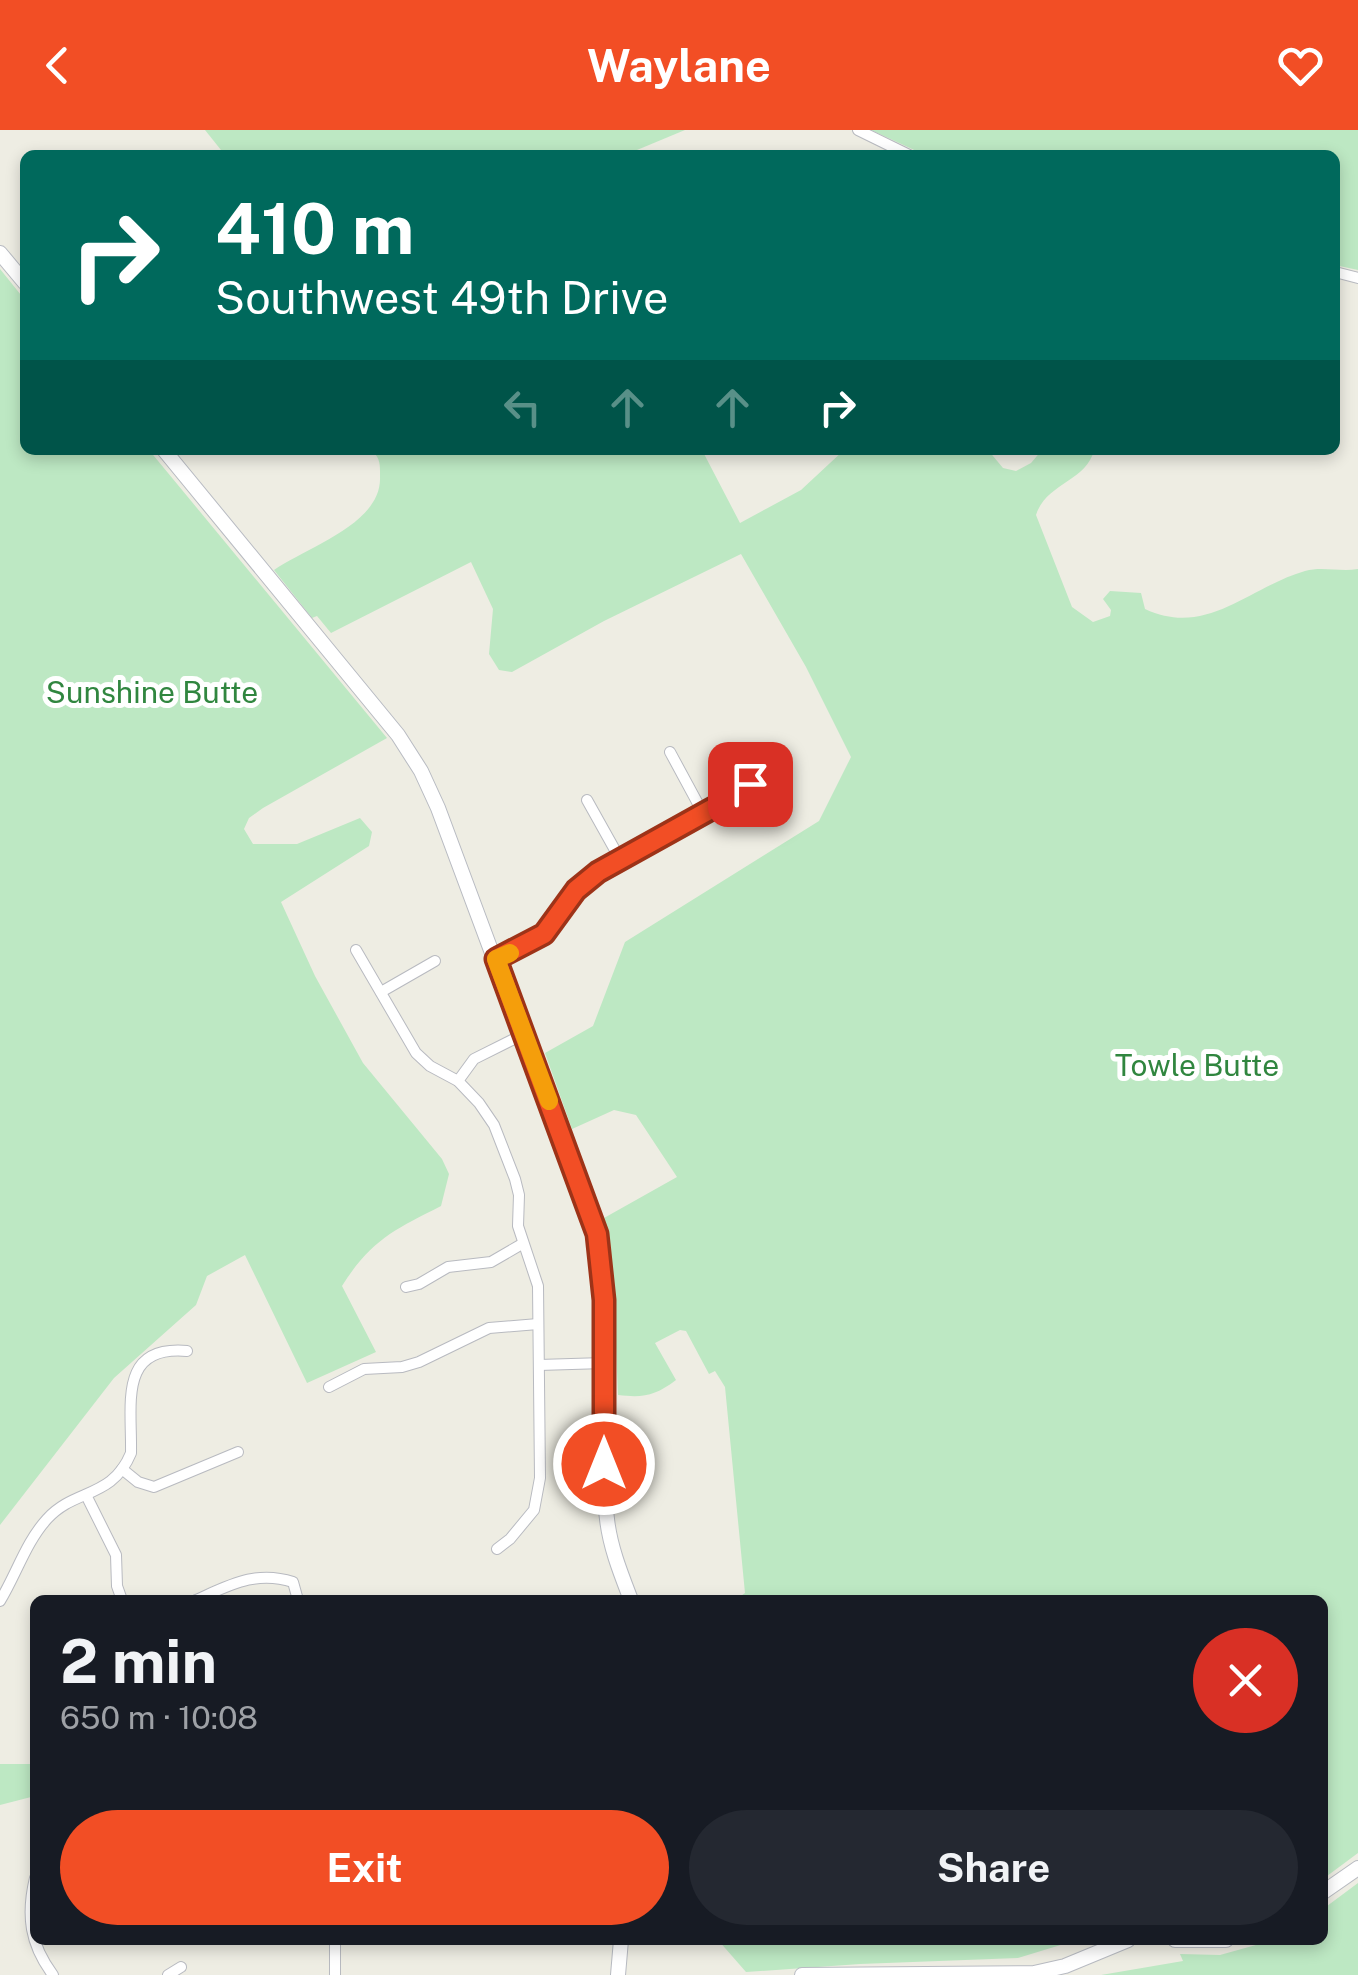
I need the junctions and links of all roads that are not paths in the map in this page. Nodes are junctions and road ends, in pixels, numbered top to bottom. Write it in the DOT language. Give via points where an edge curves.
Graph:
graph roads {
  1 [pos="858,130"];
  2 [pos="899,150"];
  3 [pos="0,253"];
  4 [pos="20,277"];
  5 [pos="168,455"];
  6 [pos="670,752"];
  7 [pos="754,776"];
  8 [pos="587,800"];
  9 [pos="703,812"];
  10 [pos="620,859"];
  11 [pos="356,950"];
  12 [pos="496,959"];
  13 [pos="435,960"];
  14 [pos="381,992"];
  15 [pos="524,1034"];
  16 [pos="458,1081"];
  17 [pos="522,1244"];
  18 [pos="406,1287"];
  19 [pos="538,1324"];
  20 [pos="187,1351"];
  21 [pos="604,1363"];
  22 [pos="539,1365"];
  23 [pos="328,1387"];
  24 [pos="238,1452"];
  25 [pos="122,1469"];
  26 [pos="86,1495"];
  27 [pos="497,1549"];
  28 [pos="120,1595"];
  29 [pos="207,1595"];
  30 [pos="297,1595"];
  31 [pos="629,1595"];
  32 [pos="0,1601"];
  33 [pos="1358,1868"];
  34 [pos="1328,1889"];
  35 [pos="36,1945"];
  36 [pos="336,1945"];
  37 [pos="621,1945"];
  38 [pos="1116,1945"];
  39 [pos="182,1967"];
  40 [pos="53,1975"];
  41 [pos="168,1975"];
  42 [pos="335,1975"];
  43 [pos="618,1975"];
  44 [pos="802,1975"];
  1 -- 2 [label="street"];
  3 -- 4 [label="main road"];
  5 -- 12 [label="main road" via="415,760"];
  6 -- 9 [label="street"];
  7 -- 9 [label="street" via="742,792"];
  8 -- 10 [label="street"];
  9 -- 10 [label="street"];
  10 -- 12 [label="street" via="586,880 544,934"];
  11 -- 14 [label="street"];
  12 -- 15 [label="main road"];
  13 -- 14 [label="street"];
  14 -- 16 [label="street" via="416,1053"];
  15 -- 16 [label="street" via="474,1060"];
  15 -- 21 [label="main road" via="597,1234"];
  16 -- 17 [label="street" via="487,1114 508,1161 519,1195"];
  17 -- 18 [label="street" via="491,1262 448,1267"];
  17 -- 19 [label="street" via="538,1286"];
  19 -- 22 [label="street"];
  19 -- 23 [label="street" via="489,1328 419,1362 364,1368"];
  20 -- 25 [label="street" via="156,1352 136,1373 131,1452"];
  21 -- 22 [label="street"];
  21 -- 31 [label="main road" via="607,1522"];
  22 -- 27 [label="street" via="537,1512"];
  24 -- 25 [label="street" via="154,1487"];
  25 -- 26 [label="street" via="108,1486"];
  26 -- 28 [label="street" via="116,1555"];
  26 -- 32 [label="street" via="38,1529"];
  29 -- 30 [label="street" via="242,1579 273,1576 293,1582"];
  33 -- 34 [label="main road"];
  35 -- 40 [label="street"];
  36 -- 42 [label="street"];
  37 -- 43 [label="main road"];
  38 -- 44 [label="main road" via="1034,1974"];
  39 -- 41 [label="street"];
}
